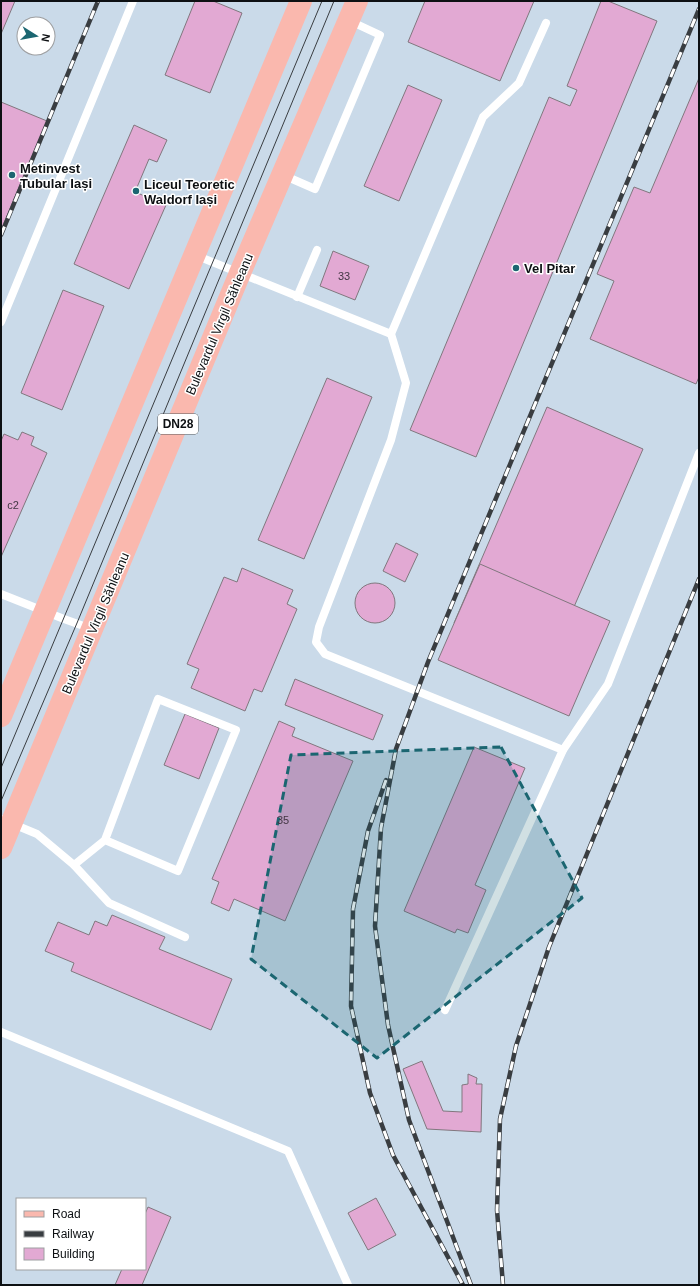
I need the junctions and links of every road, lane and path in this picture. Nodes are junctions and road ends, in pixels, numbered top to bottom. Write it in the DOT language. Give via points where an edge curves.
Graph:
graph roads {
  1 [pos="133,1"];
  2 [pos="301,1"];
  3 [pos="358,1"];
  4 [pos="349,21"];
  5 [pos="546,23"];
  6 [pos="283,175"];
  7 [pos="317,250"];
  8 [pos="194,255"];
  9 [pos="240,273"];
  10 [pos="297,297"];
  11 [pos="1,322"];
  12 [pos="391,334"];
  13 [pos="699,453"];
  14 [pos="1,594"];
  15 [pos="44,611"];
  16 [pos="92,629"];
  17 [pos="1,716"];
  18 [pos="563,750"];
  19 [pos="6,821"];
  20 [pos="105,840"];
  21 [pos="1,848"];
  22 [pos="74,865"];
  23 [pos="186,938"];
  24 [pos="445,1010"];
  25 [pos="1,1032"];
  26 [pos="348,1285"];
  1 -- 11 [label="lane"];
  2 -- 8 [label="main road"];
  3 -- 4 [label="main road, Bulevardul Virgil Săhleanu / DN28"];
  4 -- 6 [label="main road, Bulevardul Virgil Săhleanu / DN28"];
  4 -- 6 [label="lane" via="380,34 315,189"];
  5 -- 12 [label="lane" via="520,83 483,117"];
  6 -- 9 [label="main road, Bulevardul Virgil Săhleanu / DN28"];
  7 -- 10 [label="lane"];
  8 -- 9 [label="lane"];
  8 -- 15 [label="main road"];
  9 -- 10 [label="lane"];
  9 -- 16 [label="main road, Bulevardul Virgil Săhleanu / DN28"];
  10 -- 12 [label="lane"];
  12 -- 18 [label="lane" via="406,383 391,440 319,628 316,642 325,654"];
  13 -- 18 [label="lane" via="608,684"];
  14 -- 15 [label="lane"];
  15 -- 16 [label="lane"];
  15 -- 17 [label="main road"];
  16 -- 19 [label="main road, Bulevardul Virgil Săhleanu / DN28"];
  18 -- 24 [label="lane"];
  19 -- 21 [label="main road, Bulevardul Virgil Săhleanu / DN28"];
  19 -- 22 [label="lane" via="36,834"];
  20 -- 20 [label="lane" via="158,699 236,730 178,871"];
  20 -- 22 [label="lane"];
  22 -- 23 [label="lane" via="109,903"];
  25 -- 26 [label="lane" via="288,1151"];
}
